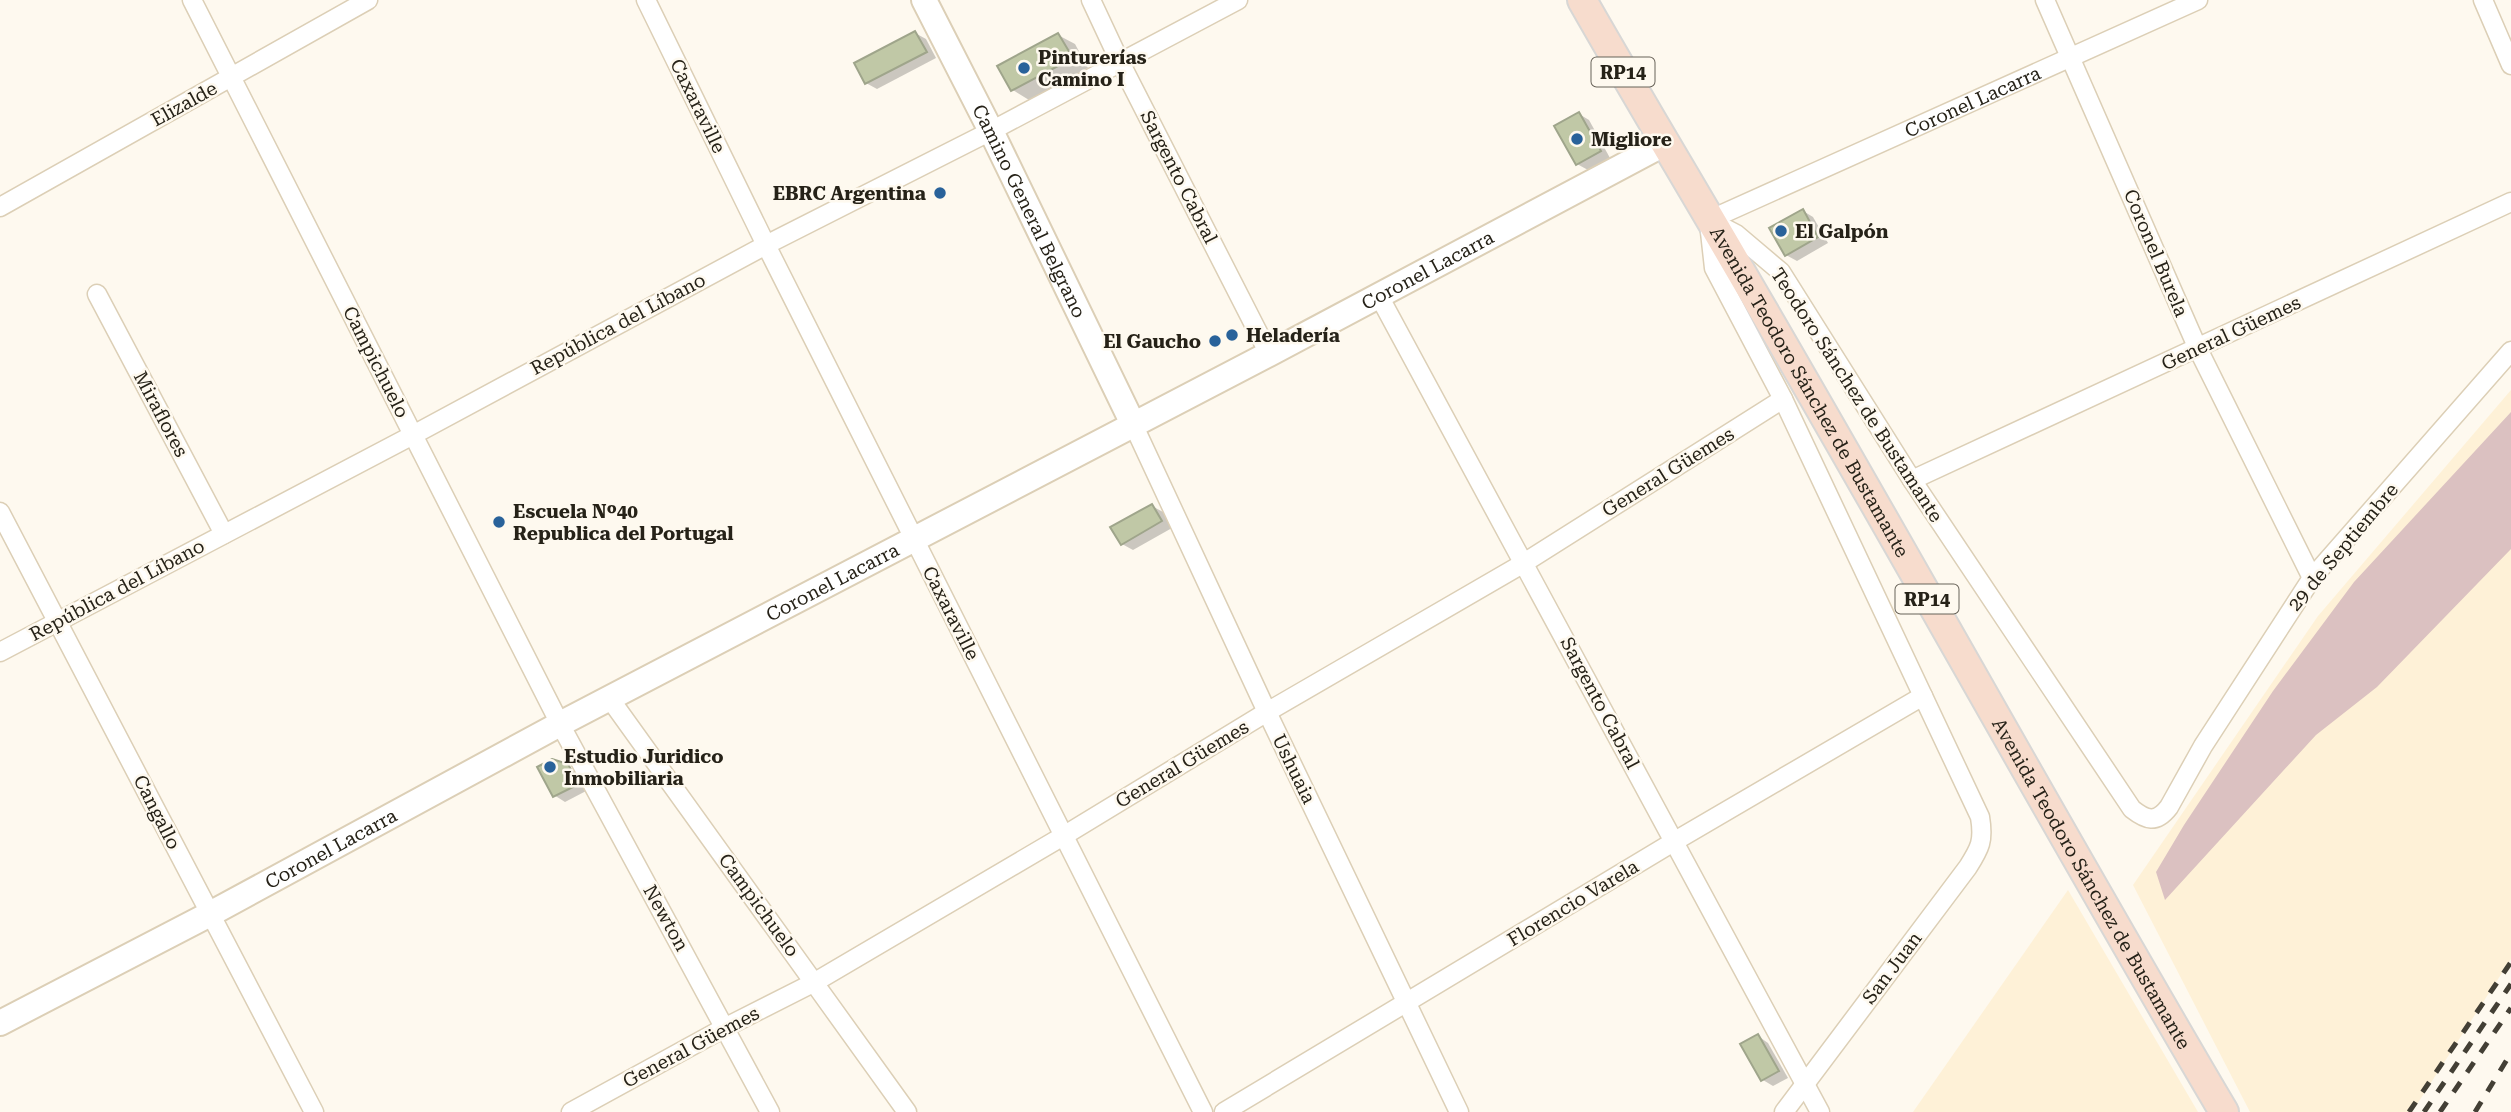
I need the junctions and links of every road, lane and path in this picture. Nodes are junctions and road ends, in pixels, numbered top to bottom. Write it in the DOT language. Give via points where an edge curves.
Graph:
graph roads {
  1 [pos="192,0"];
  2 [pos="368,0"];
  3 [pos="646,0"];
  4 [pos="924,0"];
  5 [pos="1091,0"];
  6 [pos="1238,0"];
  7 [pos="1582,0"];
  8 [pos="2045,0"];
  9 [pos="2198,0"];
  10 [pos="2483,0"];
  11 [pos="2071,57"];
  12 [pos="1120,62"];
  13 [pos="2511,65"];
  14 [pos="232,77"];
  15 [pos="991,131"];
  16 [pos="1664,144"];
  17 [pos="2511,202"];
  18 [pos="0,207"];
  19 [pos="1709,219"];
  20 [pos="766,245"];
  21 [pos="97,294"];
  22 [pos="1378,296"];
  23 [pos="2198,349"];
  24 [pos="2511,351"];
  25 [pos="1269,354"];
  26 [pos="1783,400"];
  27 [pos="1133,424"];
  28 [pos="413,435"];
  29 [pos="1912,480"];
  30 [pos="0,512"];
  31 [pos="224,534"];
  32 [pos="913,538"];
  33 [pos="1524,563"];
  34 [pos="2312,578"];
  35 [pos="58,622"];
  36 [pos="0,652"];
  37 [pos="1923,696"];
  38 [pos="610,699"];
  39 [pos="1267,712"];
  40 [pos="560,724"];
  41 [pos="2146,820"];
  42 [pos="1065,835"];
  43 [pos="1675,841"];
  44 [pos="210,914"];
  45 [pos="815,982"];
  46 [pos="1406,1003"];
  47 [pos="0,1023"];
  48 [pos="726,1027"];
  49 [pos="1805,1084"];
  50 [pos="314,1112"];
  51 [pos="571,1112"];
  52 [pos="770,1112"];
  53 [pos="907,1112"];
  54 [pos="1203,1112"];
  55 [pos="1224,1112"];
  56 [pos="1459,1112"];
  57 [pos="1784,1112"];
  58 [pos="1820,1112"];
  59 [pos="2224,1112"];
  1 -- 14 [label="street, Campichuelo"];
  2 -- 14 [label="street, Elizalde"];
  3 -- 20 [label="street, Caxaraville"];
  4 -- 15 [label="street, Camino General Belgrano"];
  5 -- 12 [label="street, Sargento Cabral"];
  6 -- 12 [label="street, República del Líbano"];
  7 -- 16 [label="main road, Avenida Teodoro Sánchez de Bustamante / RP14"];
  8 -- 11 [label="street, Coronel Burela"];
  9 -- 11 [label="street, Coronel Lacarra"];
  10 -- 13 [label="street"];
  11 -- 19 [label="street, Coronel Lacarra"];
  11 -- 23 [label="street, Coronel Burela"];
  12 -- 15 [label="street, República del Líbano"];
  12 -- 25 [label="street, Sargento Cabral"];
  14 -- 18 [label="street, Elizalde"];
  14 -- 28 [label="street, Campichuelo"];
  15 -- 20 [label="street, República del Líbano"];
  15 -- 27 [label="street, Camino General Belgrano"];
  16 -- 19 [label="main road, Avenida Teodoro Sánchez de Bustamante / RP14"];
  16 -- 22 [label="street, Coronel Lacarra"];
  17 -- 23 [label="street, General Güemes"];
  19 -- 26 [label="street" via="1714,268"];
  19 -- 29 [label="street, Teodoro Sánchez de Bustamante" via="1781,272"];
  19 -- 59 [label="main road, Avenida Teodoro Sánchez de Bustamante / RP14"];
  20 -- 28 [label="street, República del Líbano"];
  20 -- 32 [label="street, Caxaraville"];
  21 -- 31 [label="street, Miraflores"];
  22 -- 25 [label="street, Coronel Lacarra"];
  22 -- 33 [label="street, Sargento Cabral"];
  23 -- 29 [label="street, General Güemes"];
  23 -- 34 [label="street, Coronel Burela"];
  24 -- 34 [label="street, 29 de Septiembre"];
  25 -- 27 [label="street, Coronel Lacarra"];
  26 -- 33 [label="street, General Güemes"];
  26 -- 37 [label="street"];
  27 -- 32 [label="street, Coronel Lacarra"];
  27 -- 39 [label="street, Ushuaia"];
  28 -- 31 [label="street, República del Líbano"];
  28 -- 40 [label="street, Campichuelo"];
  29 -- 41 [label="street, Teodoro Sánchez de Bustamante" via="2132,809"];
  30 -- 35 [label="street, Cangallo"];
  31 -- 35 [label="street, República del Líbano"];
  32 -- 38 [label="street, Coronel Lacarra"];
  32 -- 42 [label="street, Caxaraville"];
  33 -- 39 [label="street, General Güemes"];
  33 -- 43 [label="street, Sargento Cabral"];
  34 -- 41 [label="street, 29 de Septiembre" via="2169,807 2162,816"];
  35 -- 36 [label="street, República del Líbano"];
  35 -- 44 [label="street, Cangallo"];
  37 -- 43 [label="street, Florencio Varela"];
  37 -- 49 [label="street, San Juan" via="1980,817 1982,845"];
  38 -- 40 [label="street, Coronel Lacarra"];
  38 -- 45 [label="street, Campichuelo"];
  39 -- 42 [label="street, General Güemes"];
  39 -- 46 [label="street, Ushuaia"];
  40 -- 44 [label="street, Coronel Lacarra"];
  40 -- 48 [label="street, Newton"];
  42 -- 45 [label="street, General Güemes"];
  42 -- 54 [label="street, Caxaraville"];
  43 -- 46 [label="street, Florencio Varela"];
  43 -- 49 [label="street, Sargento Cabral"];
  44 -- 47 [label="street, Coronel Lacarra"];
  44 -- 50 [label="street, Cangallo"];
  45 -- 48 [label="street, General Güemes"];
  45 -- 53 [label="street, Campichuelo"];
  46 -- 55 [label="street, Florencio Varela"];
  46 -- 56 [label="street, Ushuaia"];
  48 -- 51 [label="street, General Güemes"];
  48 -- 52 [label="street, Newton"];
  49 -- 57 [label="street, San Juan"];
  49 -- 58 [label="street, Sargento Cabral"];
}
